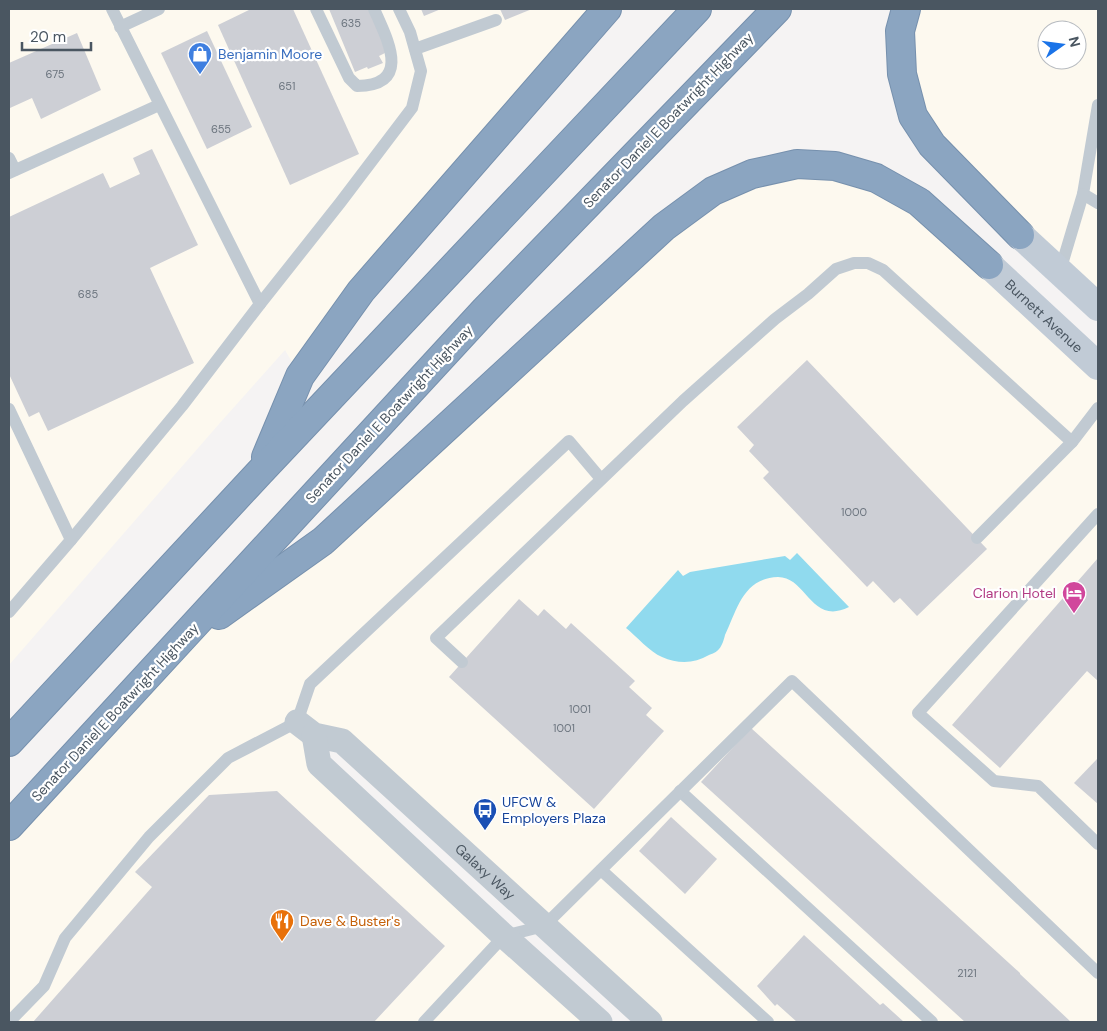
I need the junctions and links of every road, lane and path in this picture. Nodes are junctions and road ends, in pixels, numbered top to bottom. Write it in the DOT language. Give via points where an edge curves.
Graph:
graph roads {
  1 [pos="112,9"];
  2 [pos="159,9"];
  3 [pos="316,9"];
  4 [pos="374,9"];
  5 [pos="399,9"];
  6 [pos="607,9"];
  7 [pos="698,9"];
  8 [pos="777,9"];
  9 [pos="906,9"];
  10 [pos="496,20"];
  11 [pos="120,27"];
  12 [pos="415,49"];
  13 [pos="159,105"];
  14 [pos="1098,105"];
  15 [pos="9,158"];
  16 [pos="12,172"];
  17 [pos="1083,194"];
  18 [pos="1098,204"];
  19 [pos="1020,235"];
  20 [pos="988,265"];
  21 [pos="1060,272"];
  22 [pos="260,304"];
  23 [pos="1098,307"];
  24 [pos="1098,366"];
  25 [pos="1098,408"];
  26 [pos="9,409"];
  27 [pos="1072,442"];
  28 [pos="260,472"];
  29 [pos="601,479"];
  30 [pos="1098,514"];
  31 [pos="977,538"];
  32 [pos="70,540"];
  33 [pos="9,612"];
  34 [pos="173,648"];
  35 [pos="462,662"];
  36 [pos="306,729"];
  37 [pos="9,742"];
  38 [pos="680,791"];
  39 [pos="9,826"];
  40 [pos="1098,844"];
  41 [pos="600,870"];
  42 [pos="544,926"];
  43 [pos="504,936"];
  44 [pos="1098,973"];
  45 [pos="10,1022"];
  46 [pos="424,1022"];
  47 [pos="600,1022"];
  48 [pos="650,1022"];
  49 [pos="768,1022"];
  50 [pos="932,1022"];
  1 -- 11 [label="lane"];
  2 -- 11 [label="lane"];
  3 -- 4 [label="lane" via="349,78 357,86 369,86 382,79 392,64 392,52"];
  5 -- 12 [label="lane"];
  6 -- 28 [label="highway" via="361,291 300,376"];
  7 -- 28 [label="highway"];
  8 -- 34 [label="highway, Senator Daniel E Boatwright Highway" via="485,310"];
  9 -- 19 [label="highway" via="900,31 902,74 913,116 932,145"];
  10 -- 12 [label="lane"];
  11 -- 13 [label="lane"];
  12 -- 22 [label="lane" via="421,71 412,108"];
  13 -- 16 [label="lane"];
  13 -- 22 [label="lane"];
  14 -- 17 [label="lane"];
  15 -- 16 [label="lane"];
  17 -- 18 [label="lane"];
  17 -- 21 [label="lane"];
  19 -- 21 [label="main road"];
  20 -- 24 [label="main road, Burnett Avenue"];
  20 -- 34 [label="highway" via="919,202 876,178 834,166 797,164 752,174 713,191 664,227 323,541"];
  21 -- 23 [label="main road"];
  22 -- 32 [label="lane" via="182,406"];
  25 -- 27 [label="lane"];
  26 -- 32 [label="lane"];
  27 -- 29 [label="lane" via="883,270 868,263 854,263 836,270 775,319 682,400"];
  27 -- 31 [label="lane"];
  28 -- 37 [label="highway"];
  29 -- 35 [label="lane" via="436,638"];
  29 -- 36 [label="lane" via="569,441 310,684"];
  30 -- 40 [label="lane" via="918,713 994,781 1038,786"];
  32 -- 33 [label="lane"];
  34 -- 39 [label="highway, Senator Daniel E Boatwright Highway"];
  36 -- 42 [label="street, Galaxy Way" via="342,741"];
  36 -- 43 [label="street" via="320,764"];
  36 -- 45 [label="lane" via="228,758 149,837 65,938 44,986"];
  38 -- 41 [label="lane"];
  38 -- 44 [label="lane" via="792,681"];
  38 -- 50 [label="lane"];
  41 -- 42 [label="lane"];
  41 -- 49 [label="lane"];
  42 -- 43 [label="lane"];
  42 -- 48 [label="street, Galaxy Way"];
  43 -- 46 [label="lane"];
  43 -- 47 [label="street"];
}
